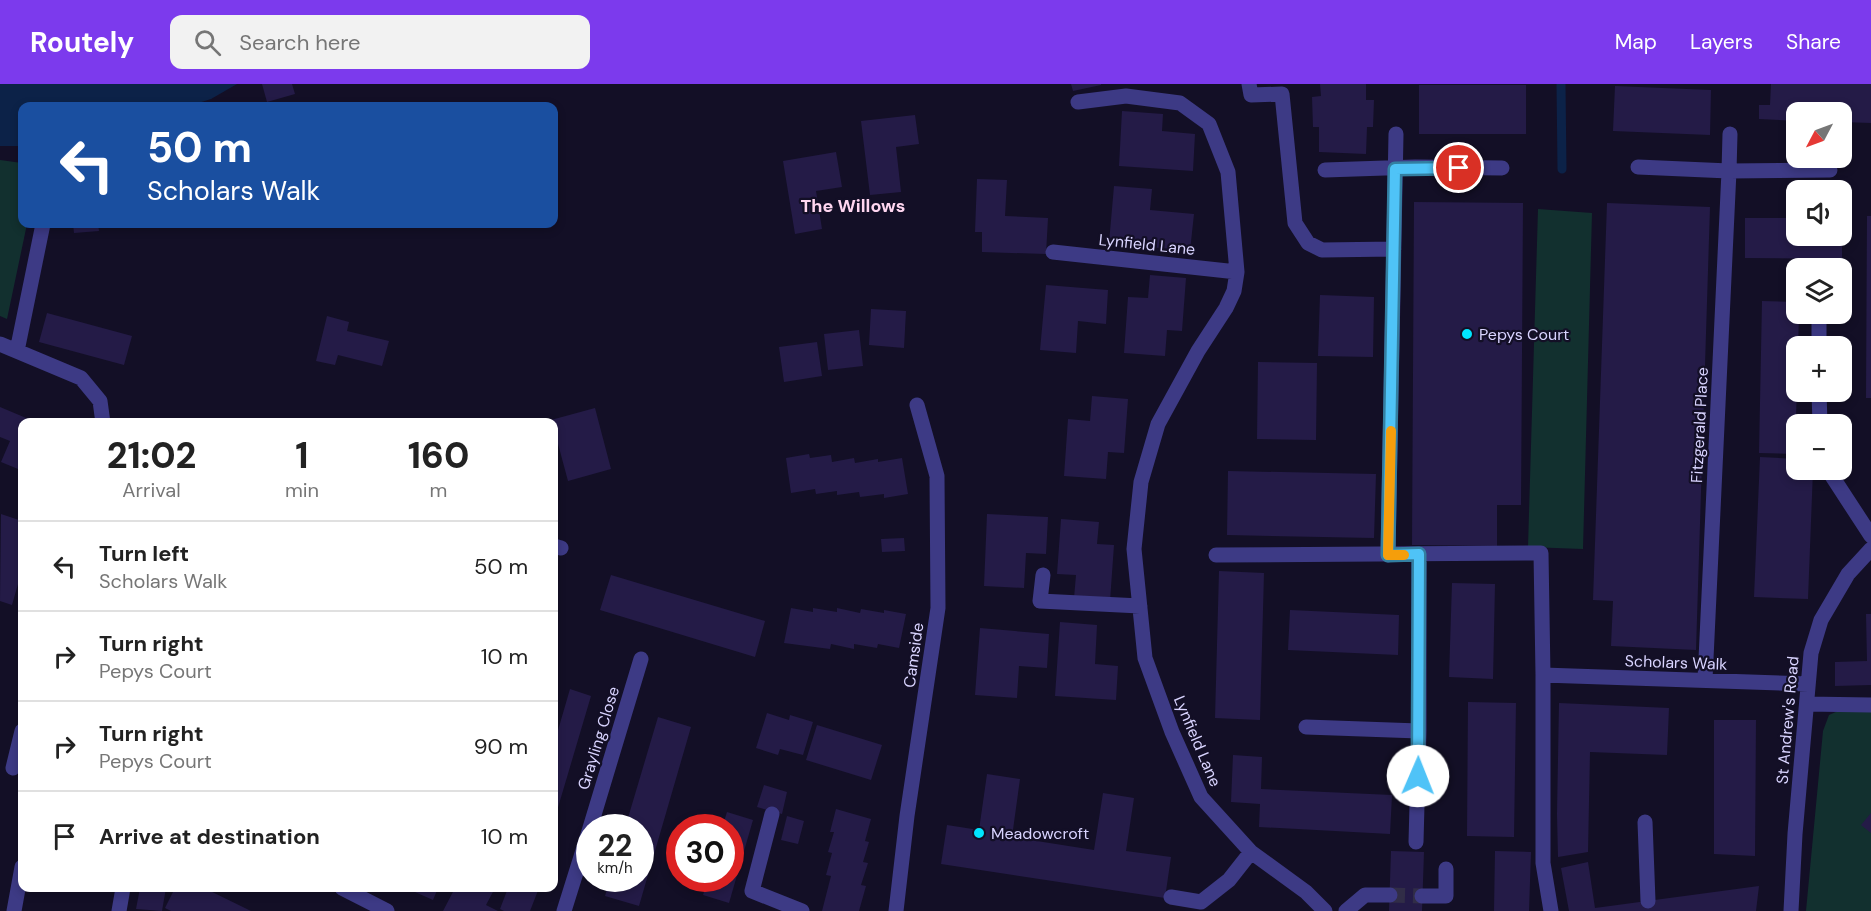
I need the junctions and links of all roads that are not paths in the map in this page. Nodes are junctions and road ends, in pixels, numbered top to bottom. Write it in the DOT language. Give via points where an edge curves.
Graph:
graph roads {
  1 [pos="1249,84"];
  2 [pos="1078,102"];
  3 [pos="1396,134"];
  4 [pos="1730,134"];
  5 [pos="1638,167"];
  6 [pos="1502,168"];
  7 [pos="1395,169"];
  8 [pos="1325,170"];
  9 [pos="1830,170"];
  10 [pos="1729,171"];
  11 [pos="42,228"];
  12 [pos="1394,249"];
  13 [pos="1053,252"];
  14 [pos="1237,272"];
  15 [pos="0,344"];
  16 [pos="17,351"];
  17 [pos="918,405"];
  18 [pos="102,418"];
  19 [pos="1835,480"];
  20 [pos="1871,536"];
  21 [pos="1871,549"];
  22 [pos="1419,554"];
  23 [pos="1216,555"];
  24 [pos="1388,555"];
  25 [pos="1043,575"];
  26 [pos="1140,606"];
  27 [pos="641,659"];
  28 [pos="1543,675"];
  29 [pos="1705,680"];
  30 [pos="1808,684"];
  31 [pos="1807,704"];
  32 [pos="1871,705"];
  33 [pos="1306,727"];
  34 [pos="1419,731"];
  35 [pos="18,745"];
  36 [pos="12,767"];
  37 [pos="594,814"];
  38 [pos="772,814"];
  39 [pos="1645,822"];
  40 [pos="1416,842"];
  41 [pos="1251,852"];
  42 [pos="1446,869"];
  43 [pos="576,873"];
  44 [pos="18,889"];
  45 [pos="122,892"];
  46 [pos="354,892"];
  47 [pos="1390,895"];
  48 [pos="1422,896"];
  49 [pos="1171,897"];
  50 [pos="1648,901"];
  51 [pos="14,911"];
  52 [pos="119,911"];
  53 [pos="387,911"];
  54 [pos="564,911"];
  55 [pos="802,911"];
  56 [pos="896,911"];
  57 [pos="1325,911"];
  58 [pos="1346,911"];
  59 [pos="1551,911"];
  60 [pos="1791,911"];
  1 -- 12 [label="street" via="1251,95 1282,94 1295,223 1308,243 1322,250"];
  2 -- 14 [label="street, Lynfield Lane" via="1126,96 1180,103 1209,124 1228,172"];
  3 -- 7 [label="street"];
  4 -- 10 [label="street, Fitzgerald Place"];
  5 -- 10 [label="street"];
  6 -- 7 [label="street"];
  7 -- 8 [label="street"];
  7 -- 12 [label="street"];
  9 -- 10 [label="street"];
  10 -- 29 [label="street, Fitzgerald Place"];
  11 -- 16 [label="street"];
  12 -- 24 [label="street"];
  13 -- 14 [label="street, Lynfield Lane"];
  14 -- 26 [label="street, Lynfield Lane" via="1226,308 1198,351 1155,433 1141,482 1134,549"];
  15 -- 16 [label="street"];
  16 -- 18 [label="street" via="81,378 100,401"];
  17 -- 56 [label="street, Camside" via="937,476 938,608"];
  19 -- 20 [label="street"];
  21 -- 30 [label="street, St Andrew's Road" via="1848,573 1821,620 1811,653"];
  22 -- 24 [label="street"];
  22 -- 28 [label="street" via="1541,553"];
  22 -- 34 [label="street"];
  23 -- 24 [label="street"];
  25 -- 26 [label="street" via="1040,601"];
  26 -- 41 [label="street, Lynfield Lane" via="1144,658 1201,797"];
  27 -- 37 [label="street, Grayling Close"];
  28 -- 29 [label="street, Scholars Walk"];
  28 -- 59 [label="street" via="1543,863"];
  29 -- 30 [label="street, Scholars Walk"];
  30 -- 31 [label="street, St Andrew's Road"];
  31 -- 32 [label="street"];
  31 -- 60 [label="street, St Andrew's Road"];
  33 -- 34 [label="street"];
  34 -- 40 [label="street"];
  35 -- 36 [label="street"];
  38 -- 55 [label="street" via="752,891"];
  39 -- 50 [label="street"];
  41 -- 49 [label="street" via="1229,880 1201,902"];
  41 -- 57 [label="street, Lynfield Lane" via="1306,892"];
  42 -- 48 [label="street" via="1446,896"];
  43 -- 54 [label="street, Grayling Close"];
  44 -- 51 [label="street"];
  45 -- 52 [label="street"];
  46 -- 53 [label="street"];
  47 -- 58 [label="street" via="1365,895"];
}
